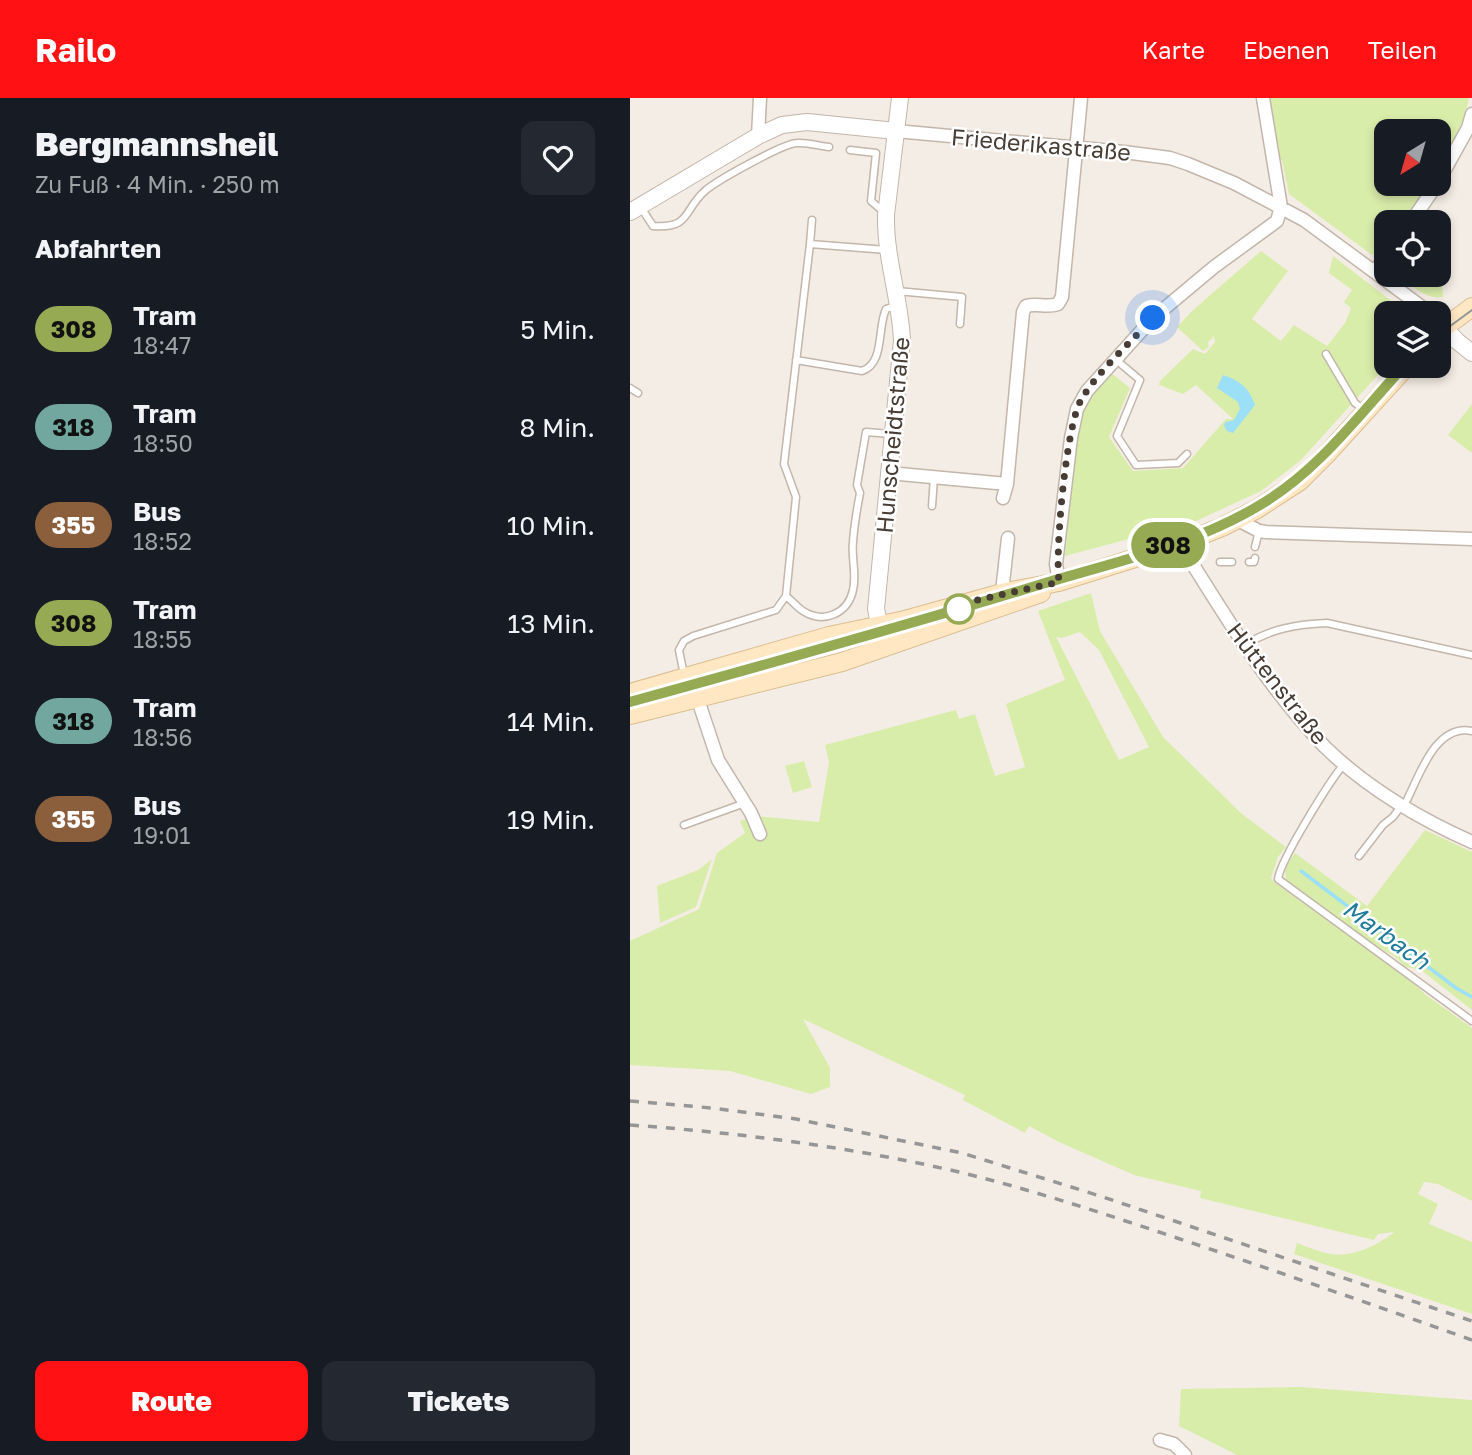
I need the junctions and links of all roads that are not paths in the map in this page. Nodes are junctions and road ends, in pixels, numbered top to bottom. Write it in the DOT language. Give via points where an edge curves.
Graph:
graph roads {
  1 [pos="900,98"];
  2 [pos="1082,98"];
  3 [pos="1263,98"];
  4 [pos="760,102"];
  5 [pos="1472,114"];
  6 [pos="896,131"];
  7 [pos="758,136"];
  8 [pos="829,147"];
  9 [pos="1076,148"];
  10 [pos="850,150"];
  11 [pos="1451,159"];
  12 [pos="1281,206"];
  13 [pos="635,209"];
  14 [pos="886,215"];
  15 [pos="812,220"];
  16 [pos="810,244"];
  17 [pos="888,250"];
  18 [pos="1374,270"];
  19 [pos="1396,287"];
  20 [pos="898,298"];
  21 [pos="1414,301"];
  22 [pos="1472,307"];
  23 [pos="1451,320"];
  24 [pos="960,324"];
  25 [pos="1451,336"];
  26 [pos="1472,353"];
  27 [pos="1326,354"];
  28 [pos="1115,359"];
  29 [pos="796,360"];
  30 [pos="1396,378"];
  31 [pos="630,388"];
  32 [pos="638,393"];
  33 [pos="1365,412"];
  34 [pos="893,434"];
  35 [pos="1187,454"];
  36 [pos="889,473"];
  37 [pos="934,477"];
  38 [pos="1007,484"];
  39 [pos="1003,498"];
  40 [pos="932,506"];
  41 [pos="1238,520"];
  42 [pos="1259,531"];
  43 [pos="1008,538"];
  44 [pos="1472,539"];
  45 [pos="1180,544"];
  46 [pos="1255,547"];
  47 [pos="1220,562"];
  48 [pos="1232,562"];
  49 [pos="1059,582"];
  50 [pos="786,596"];
  51 [pos="1008,599"];
  52 [pos="877,625"];
  53 [pos="1245,645"];
  54 [pos="884,647"];
  55 [pos="1472,655"];
  56 [pos="685,677"];
  57 [pos="630,693"];
  58 [pos="697,697"];
  59 [pos="630,715"];
  60 [pos="1472,731"];
  61 [pos="1344,764"];
  62 [pos="745,803"];
  63 [pos="1403,805"];
  64 [pos="684,825"];
  65 [pos="760,834"];
  66 [pos="1472,842"];
  67 [pos="1359,856"];
  68 [pos="1472,1021"];
  69 [pos="1160,1440"];
  70 [pos="1185,1455"];
  1 -- 6 [label="street, Hunscheidtstraße"];
  2 -- 9 [label="street"];
  3 -- 12 [label="street"];
  4 -- 7 [label="street"];
  5 -- 11 [label="street"];
  6 -- 7 [label="street, Friederikastraße" via="794,122"];
  6 -- 9 [label="street, Friederikastraße"];
  6 -- 14 [label="street, Hunscheidtstraße"];
  7 -- 13 [label="street, Friederikastraße"];
  8 -- 13 [label="lane" via="795,142 762,158 706,190 684,219 670,227 653,226"];
  9 -- 12 [label="street, Friederikastraße" via="1170,158 1209,171"];
  9 -- 38 [label="street" via="1062,297 1051,307 1031,304 1023,312"];
  10 -- 14 [label="lane" via="876,153 871,201"];
  12 -- 18 [label="street, Friederikastraße"];
  12 -- 28 [label="street" via="1277,221 1173,299"];
  14 -- 17 [label="street, Hunscheidtstraße"];
  15 -- 16 [label="lane"];
  16 -- 17 [label="lane"];
  16 -- 29 [label="lane"];
  17 -- 20 [label="street, Hunscheidtstraße"];
  19 -- 21 [label="street, Friederikastraße"];
  20 -- 24 [label="lane" via="962,297"];
  20 -- 29 [label="lane" via="881,319 876,362 870,368 862,371"];
  20 -- 34 [label="street, Hunscheidtstraße" via="902,340"];
  22 -- 23 [label="main road"];
  25 -- 26 [label="street"];
  27 -- 33 [label="lane"];
  28 -- 35 [label="lane" via="1140,380 1116,436 1136,465 1178,463"];
  28 -- 49 [label="street" via="1087,391 1074,418 1056,564"];
  29 -- 50 [label="lane" via="784,464 796,497"];
  30 -- 33 [label="main road"];
  31 -- 32 [label="lane"];
  33 -- 41 [label="main road" via="1300,481"];
  34 -- 36 [label="street, Hunscheidtstraße"];
  34 -- 50 [label="lane" via="866,432 852,543 853,591 848,603 834,615 813,615"];
  36 -- 37 [label="street"];
  36 -- 52 [label="street, Hunscheidtstraße"];
  37 -- 38 [label="street"];
  37 -- 40 [label="lane"];
  38 -- 39 [label="street"];
  41 -- 42 [label="street"];
  41 -- 45 [label="main road"];
  42 -- 44 [label="street"];
  42 -- 46 [label="lane"];
  43 -- 51 [label="street" via="1003,583"];
  45 -- 49 [label="main road"];
  45 -- 53 [label="street, Hüttenstraße"];
  47 -- 48 [label="lane"];
  49 -- 51 [label="main road"];
  50 -- 56 [label="lane" via="776,610 685,640 679,650"];
  51 -- 52 [label="main road"];
  51 -- 54 [label="main road"];
  52 -- 54 [label="street, Hunscheidtstraße"];
  52 -- 56 [label="main road"];
  53 -- 55 [label="lane" via="1276,630 1327,623"];
  53 -- 61 [label="street, Hüttenstraße" via="1294,711"];
  54 -- 58 [label="main road" via="801,673"];
  56 -- 57 [label="main road"];
  58 -- 59 [label="main road"];
  58 -- 62 [label="street" via="718,760"];
  60 -- 63 [label="lane" via="1448,734 1439,742"];
  61 -- 63 [label="street, Hüttenstraße"];
  61 -- 68 [label="lane" via="1326,788 1278,879"];
  62 -- 64 [label="lane"];
  62 -- 65 [label="street"];
  63 -- 66 [label="street, Hüttenstraße"];
  63 -- 67 [label="lane"];
  69 -- 70 [label="street" via="1174,1444"];
}
